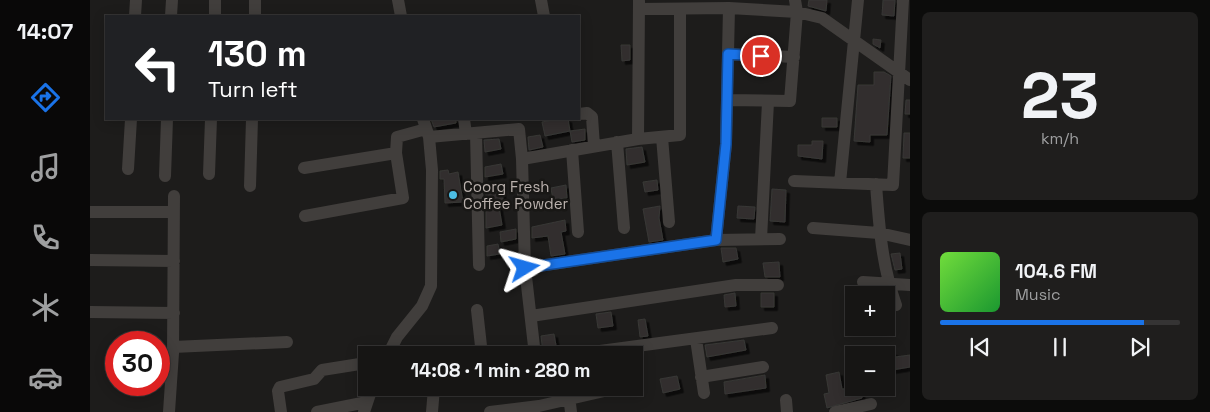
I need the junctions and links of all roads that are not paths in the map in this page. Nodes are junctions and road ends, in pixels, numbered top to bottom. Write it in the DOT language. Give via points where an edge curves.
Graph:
graph roads {
  1 [pos="136,0"];
  2 [pos="172,0"];
  3 [pos="215,0"];
  4 [pos="255,0"];
  5 [pos="398,0"];
  6 [pos="541,0"];
  7 [pos="858,0"];
  8 [pos="904,0"];
  9 [pos="639,4"];
  10 [pos="796,6"];
  11 [pos="729,8"];
  12 [pos="680,9"];
  13 [pos="135,15"];
  14 [pos="171,15"];
  15 [pos="215,15"];
  16 [pos="254,15"];
  17 [pos="401,15"];
  18 [pos="544,15"];
  19 [pos="856,40"];
  20 [pos="728,54"];
  21 [pos="794,57"];
  22 [pos="905,77"];
  23 [pos="727,100"];
  24 [pos="768,102"];
  25 [pos="580,114"];
  26 [pos="130,120"];
  27 [pos="167,120"];
  28 [pos="211,120"];
  29 [pos="252,120"];
  30 [pos="464,120"];
  31 [pos="426,128"];
  32 [pos="471,134"];
  33 [pos="662,137"];
  34 [pos="638,139"];
  35 [pos="617,142"];
  36 [pos="594,146"];
  37 [pos="572,150"];
  38 [pos="396,153"];
  39 [pos="522,159"];
  40 [pos="304,168"];
  41 [pos="128,169"];
  42 [pos="209,174"];
  43 [pos="165,176"];
  44 [pos="794,181"];
  45 [pos="840,183"];
  46 [pos="876,184"];
  47 [pos="250,186"];
  48 [pos="174,196"];
  49 [pos="90,212"];
  50 [pos="174,212"];
  51 [pos="305,216"];
  52 [pos="669,222"];
  53 [pos="624,228"];
  54 [pos="813,228"];
  55 [pos="578,232"];
  56 [pos="879,233"];
  57 [pos="761,239"];
  58 [pos="780,239"];
  59 [pos="716,240"];
  60 [pos="910,240"];
  61 [pos="90,260"];
  62 [pos="174,261"];
  63 [pos="479,265"];
  64 [pos="525,268"];
  65 [pos="863,282"];
  66 [pos="888,283"];
  67 [pos="778,285"];
  68 [pos="910,285"];
  69 [pos="896,305"];
  70 [pos="477,310"];
  71 [pos="90,312"];
  72 [pos="174,312"];
  73 [pos="531,316"];
  74 [pos="772,328"];
  75 [pos="696,339"];
  76 [pos="287,342"];
  77 [pos="392,346"];
  78 [pos="481,346"];
  79 [pos="534,346"];
  80 [pos="641,346"];
  81 [pos="173,348"];
  82 [pos="358,364"];
  83 [pos="763,367"];
  84 [pos="701,376"];
  85 [pos="704,393"];
  86 [pos="433,396"];
  87 [pos="585,396"];
  88 [pos="569,400"];
  89 [pos="870,404"];
  90 [pos="366,407"];
  91 [pos="169,412"];
  92 [pos="281,412"];
  93 [pos="317,412"];
  94 [pos="432,412"];
  95 [pos="490,412"];
  96 [pos="835,412"];
  1 -- 13 [label="street"];
  2 -- 14 [label="street"];
  3 -- 15 [label="street"];
  4 -- 16 [label="street"];
  5 -- 17 [label="street"];
  6 -- 18 [label="street"];
  7 -- 19 [label="street"];
  8 -- 22 [label="street"];
  9 -- 12 [label="street"];
  9 -- 34 [label="street"];
  10 -- 11 [label="street"];
  10 -- 19 [label="street"];
  10 -- 21 [label="street"];
  11 -- 12 [label="street"];
  11 -- 20 [label="street"];
  12 -- 33 [label="street" via="680,135"];
  19 -- 22 [label="street"];
  19 -- 45 [label="street"];
  20 -- 21 [label="street"];
  20 -- 23 [label="street"];
  21 -- 24 [label="street" via="790,101"];
  22 -- 46 [label="street" via="893,185"];
  23 -- 24 [label="street"];
  23 -- 59 [label="street"];
  24 -- 57 [label="street"];
  25 -- 36 [label="street" via="587,113 592,118"];
  26 -- 41 [label="street"];
  27 -- 43 [label="street"];
  28 -- 42 [label="street"];
  29 -- 47 [label="street"];
  30 -- 32 [label="street"];
  31 -- 32 [label="street"];
  31 -- 38 [label="street" via="397,137"];
  31 -- 77 [label="street" via="432,170 431,286 422,306"];
  32 -- 39 [label="street" via="519,129"];
  32 -- 63 [label="street"];
  33 -- 34 [label="street"];
  33 -- 52 [label="street"];
  34 -- 35 [label="street"];
  35 -- 36 [label="street"];
  35 -- 53 [label="street"];
  36 -- 37 [label="street"];
  37 -- 39 [label="street"];
  37 -- 55 [label="street"];
  38 -- 40 [label="street"];
  38 -- 51 [label="street" via="403,198"];
  39 -- 64 [label="street"];
  44 -- 45 [label="street"];
  45 -- 46 [label="street"];
  46 -- 56 [label="street"];
  48 -- 50 [label="street"];
  49 -- 50 [label="street"];
  50 -- 62 [label="street"];
  54 -- 56 [label="street"];
  56 -- 60 [label="street"];
  56 -- 66 [label="street"];
  57 -- 58 [label="street"];
  57 -- 59 [label="street"];
  59 -- 64 [label="street"];
  61 -- 62 [label="street"];
  62 -- 72 [label="street"];
  64 -- 73 [label="street"];
  65 -- 66 [label="street"];
  66 -- 68 [label="street"];
  66 -- 69 [label="street"];
  67 -- 73 [label="street" via="736,285"];
  70 -- 78 [label="street"];
  71 -- 72 [label="street"];
  72 -- 81 [label="street"];
  73 -- 79 [label="street"];
  74 -- 75 [label="street"];
  75 -- 80 [label="street"];
  75 -- 84 [label="street"];
  76 -- 81 [label="street"];
  81 -- 91 [label="street"];
  82 -- 92 [label="street" via="322,370 314,379 280,387"];
  83 -- 84 [label="street"];
  84 -- 85 [label="street"];
  86 -- 94 [label="street"];
  87 -- 88 [label="street"];
  88 -- 95 [label="street"];
  89 -- 96 [label="street"];
  90 -- 93 [label="street"];
}
